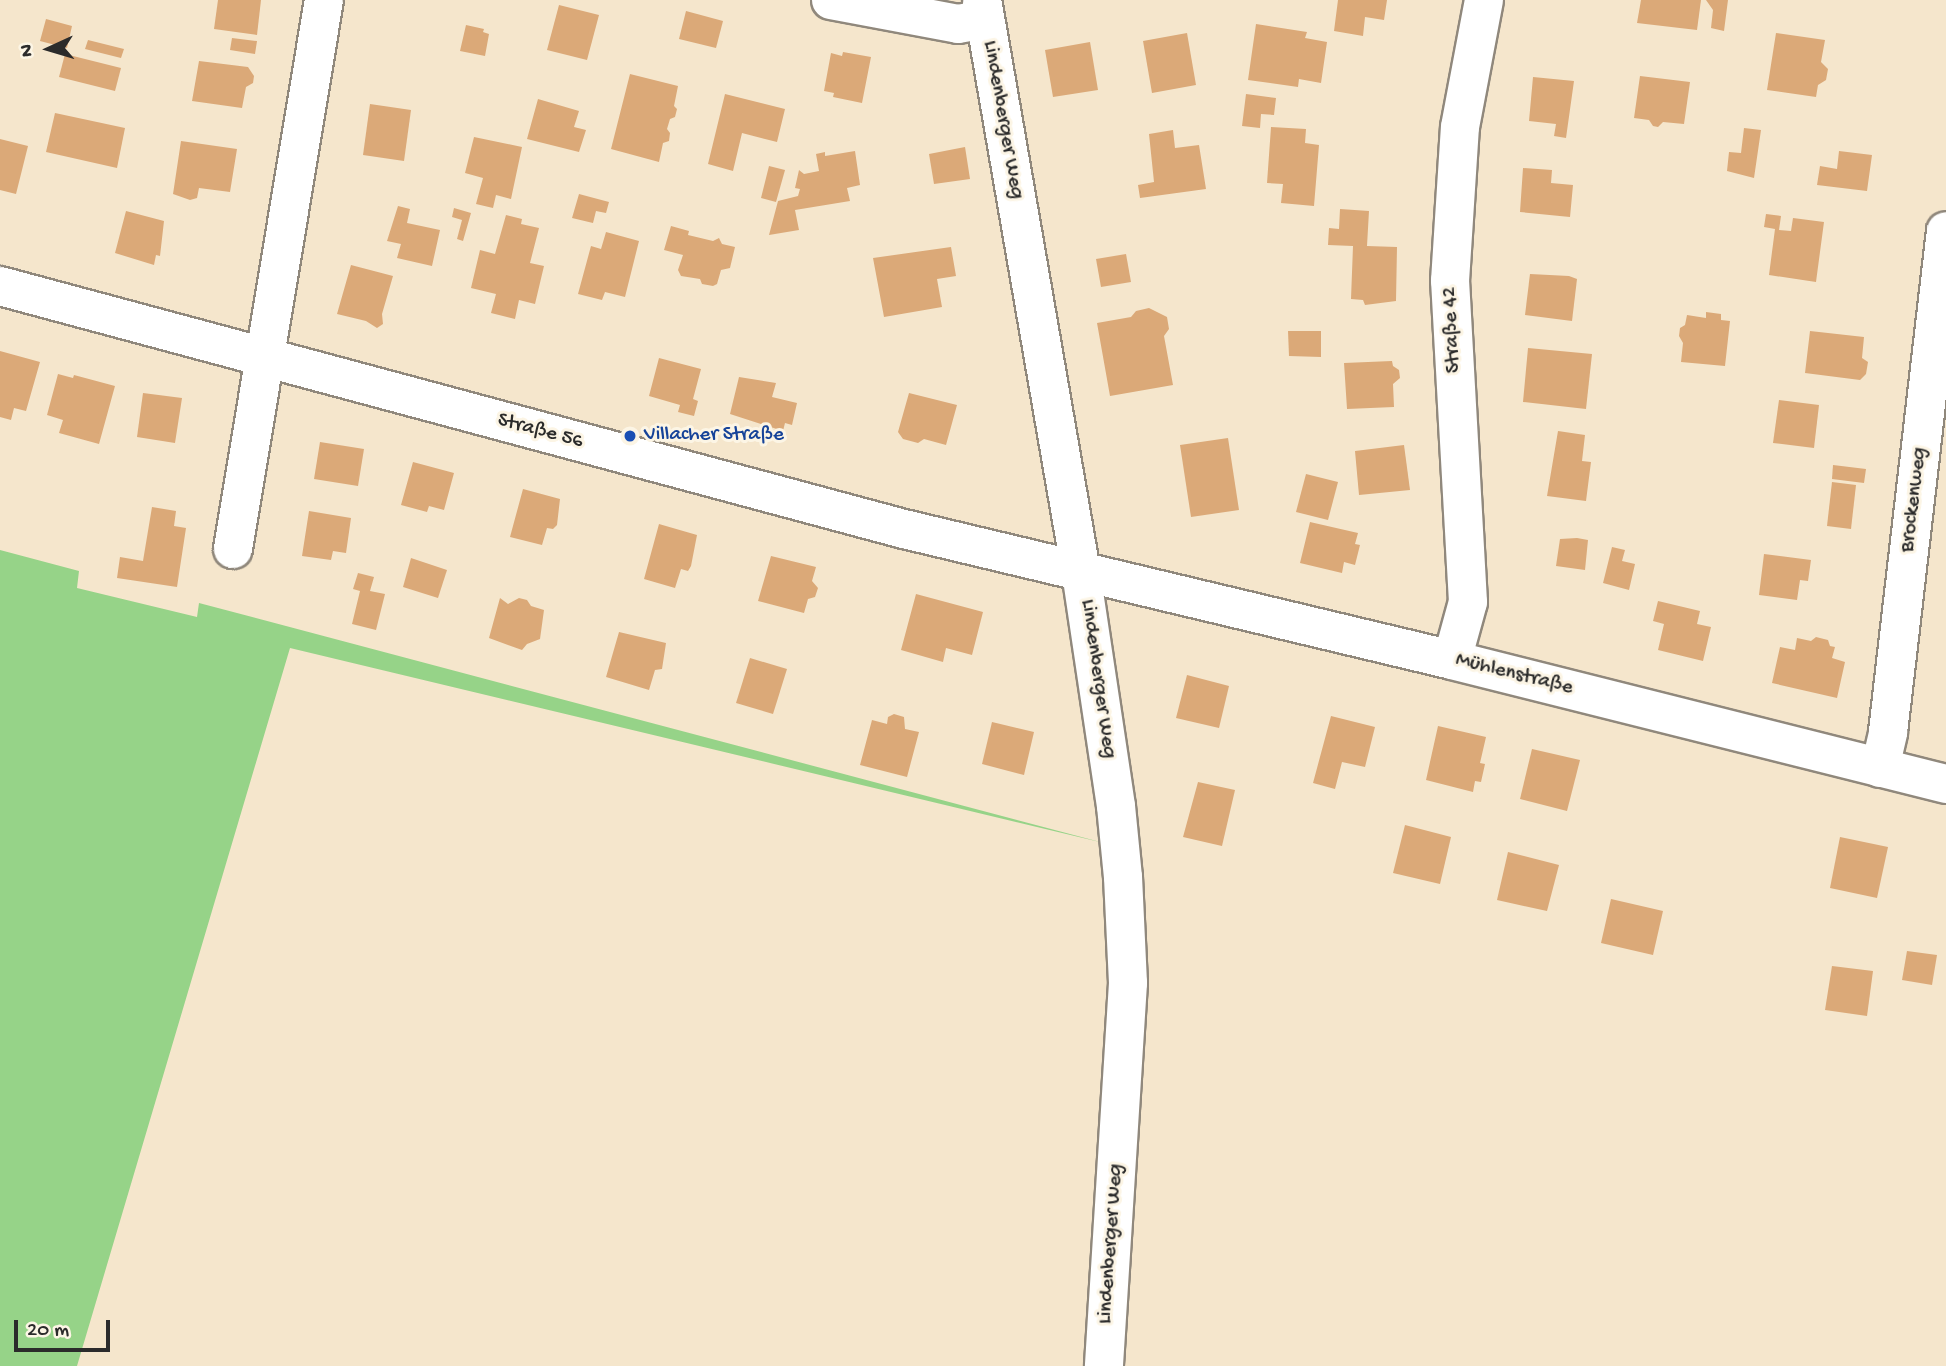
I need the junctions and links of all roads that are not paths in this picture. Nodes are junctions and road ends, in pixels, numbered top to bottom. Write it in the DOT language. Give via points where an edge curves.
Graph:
graph roads {
  1 [pos="324,0"];
  2 [pos="831,0"];
  3 [pos="1484,0"];
  4 [pos="983,9"];
  5 [pos="1946,231"];
  6 [pos="0,286"];
  7 [pos="263,358"];
  8 [pos="233,549"];
  9 [pos="1081,572"];
  10 [pos="1452,660"];
  11 [pos="1880,768"];
  12 [pos="1946,784"];
  13 [pos="1104,1366"];
  1 -- 7 [label="street"];
  2 -- 4 [label="street" via="958,24"];
  3 -- 10 [label="street, Straße 42" via="1460,127 1450,281 1468,602"];
  4 -- 9 [label="street, Lindenberger Weg"];
  5 -- 11 [label="street, Brockenweg" via="1888,732"];
  6 -- 7 [label="street, Straße 56"];
  7 -- 8 [label="street"];
  7 -- 9 [label="street, Straße 56"];
  9 -- 10 [label="street, Mühlenstraße"];
  9 -- 13 [label="street, Lindenberger Weg" via="1116,806 1128,984"];
  10 -- 11 [label="street, Mühlenstraße"];
  11 -- 12 [label="street, Mühlenstraße"];
}
